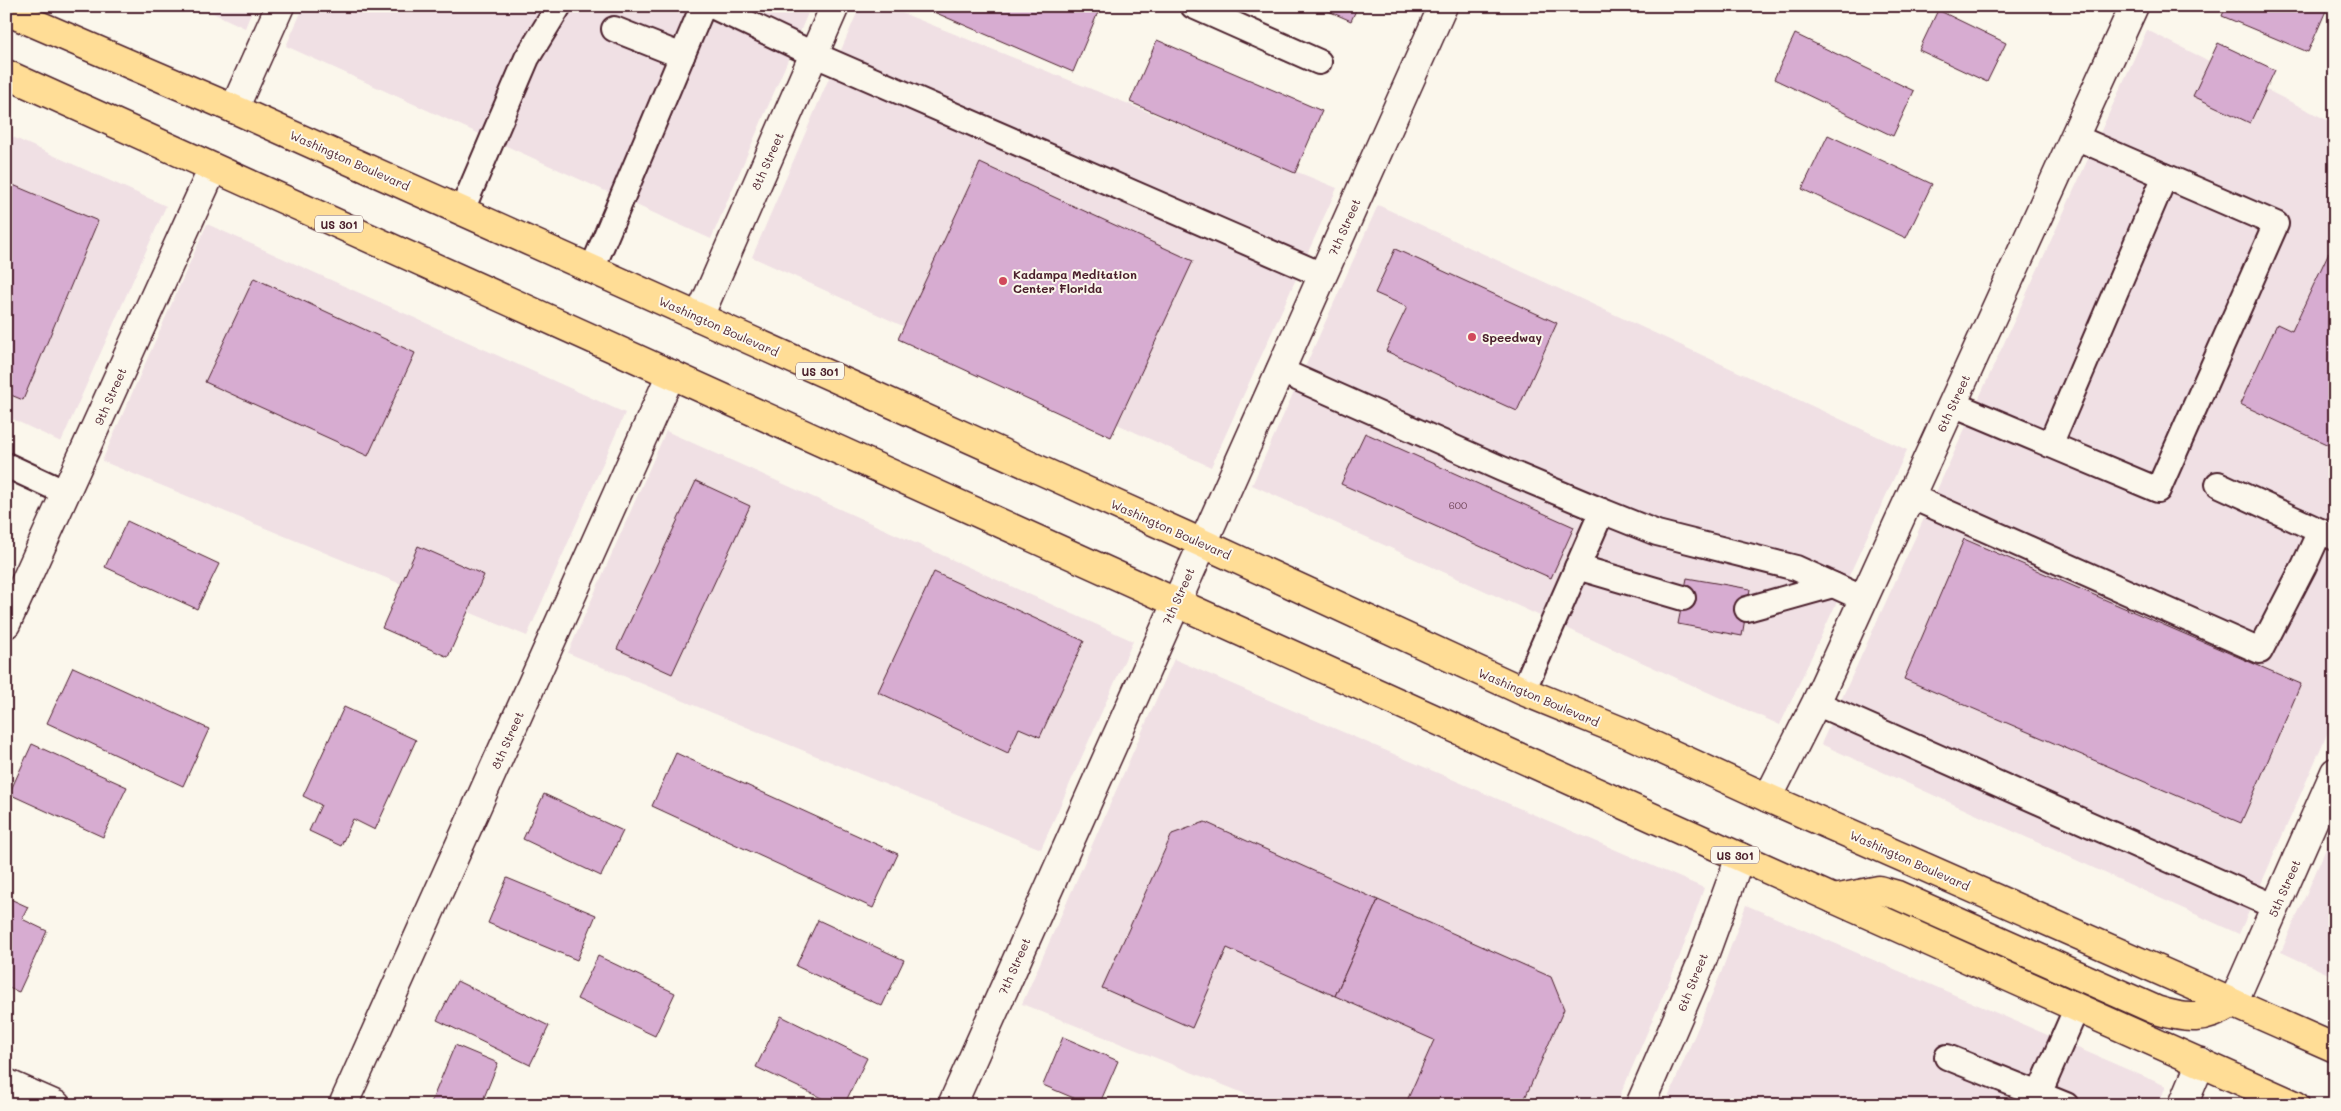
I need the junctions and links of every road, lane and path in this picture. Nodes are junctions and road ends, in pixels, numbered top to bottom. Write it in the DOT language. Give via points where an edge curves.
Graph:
graph roads {
  1 [pos="280,6"];
  2 [pos="559,6"];
  3 [pos="703,6"];
  4 [pos="712,6"];
  5 [pos="835,6"];
  6 [pos="1193,6"];
  7 [pos="1443,6"];
  8 [pos="2134,6"];
  9 [pos="6,11"];
  10 [pos="614,29"];
  11 [pos="813,54"];
  12 [pos="682,56"];
  13 [pos="1319,62"];
  14 [pos="7,76"];
  15 [pos="234,109"];
  16 [pos="2074,137"];
  17 [pos="213,168"];
  18 [pos="2165,176"];
  19 [pos="462,210"];
  20 [pos="592,269"];
  21 [pos="1322,275"];
  22 [pos="699,317"];
  23 [pos="1279,370"];
  24 [pos="671,374"];
  25 [pos="1953,404"];
  26 [pos="2050,445"];
  27 [pos="6,465"];
  28 [pos="2218,484"];
  29 [pos="66,493"];
  30 [pos="1910,496"];
  31 [pos="1602,511"];
  32 [pos="2327,534"];
  33 [pos="1202,543"];
  34 [pos="1577,567"];
  35 [pos="1833,584"];
  36 [pos="1683,598"];
  37 [pos="1864,599"];
  38 [pos="1176,602"];
  39 [pos="1747,610"];
  40 [pos="6,624"];
  41 [pos="1523,691"];
  42 [pos="1816,703"];
  43 [pos="2335,772"];
  44 [pos="1768,798"];
  45 [pos="1740,857"];
  46 [pos="1834,899"];
  47 [pos="2276,907"];
  48 [pos="2233,1003"];
  49 [pos="2077,1007"];
  50 [pos="2335,1048"];
  51 [pos="1947,1057"];
  52 [pos="2201,1062"];
  53 [pos="6,1083"];
  54 [pos="2039,1094"];
  55 [pos="56,1105"];
  56 [pos="343,1105"];
  57 [pos="952,1105"];
  58 [pos="1640,1105"];
  59 [pos="2066,1105"];
  60 [pos="2183,1105"];
  61 [pos="2295,1105"];
  1 -- 15 [label="street"];
  2 -- 19 [label="lane" via="527,58"];
  3 -- 12 [label="lane"];
  4 -- 11 [label="lane"];
  5 -- 11 [label="street, 8th Street"];
  6 -- 13 [label="lane"];
  7 -- 21 [label="street, 7th Street"];
  8 -- 16 [label="street, 6th Street"];
  9 -- 15 [label="main road, Washington Boulevard / US 301"];
  10 -- 12 [label="lane"];
  11 -- 21 [label="lane"];
  11 -- 22 [label="street, 8th Street"];
  12 -- 20 [label="lane"];
  14 -- 17 [label="main road, US 301"];
  15 -- 19 [label="main road, Washington Boulevard / US 301"];
  16 -- 18 [label="lane"];
  16 -- 25 [label="street, 6th Street"];
  17 -- 24 [label="main road, US 301"];
  17 -- 29 [label="street, 9th Street"];
  18 -- 26 [label="lane"];
  18 -- 26 [label="lane" via="2276,224 2158,490"];
  19 -- 20 [label="main road, Washington Boulevard / US 301"];
  20 -- 22 [label="main road, Washington Boulevard / US 301"];
  21 -- 23 [label="street, 7th Street"];
  22 -- 33 [label="main road, Washington Boulevard / US 301"];
  23 -- 31 [label="lane"];
  23 -- 33 [label="street, 7th Street"];
  24 -- 38 [label="main road, US 301"];
  24 -- 56 [label="street, 8th Street"];
  25 -- 26 [label="lane"];
  25 -- 30 [label="street, 6th Street"];
  27 -- 29 [label="lane"];
  28 -- 32 [label="lane"];
  29 -- 40 [label="street, 9th Street"];
  30 -- 32 [label="lane" via="2260,651 2304,566"];
  30 -- 37 [label="street, 6th Street"];
  31 -- 34 [label="lane"];
  31 -- 35 [label="lane" via="1657,533 1796,568"];
  33 -- 38 [label="street, 7th Street"];
  33 -- 41 [label="main road, Washington Boulevard / US 301"];
  34 -- 36 [label="lane"];
  34 -- 41 [label="lane"];
  35 -- 37 [label="lane"];
  35 -- 39 [label="lane"];
  37 -- 42 [label="street, 6th Street"];
  38 -- 45 [label="main road, US 301"];
  38 -- 57 [label="street, 7th Street"];
  41 -- 44 [label="main road, Washington Boulevard / US 301" via="1626,733"];
  42 -- 44 [label="street, 6th Street"];
  42 -- 47 [label="lane"];
  43 -- 47 [label="street, 5th Street"];
  44 -- 48 [label="main road, Washington Boulevard / US 301"];
  45 -- 46 [label="main road, US 301"];
  45 -- 58 [label="street, 6th Street" via="1701,964"];
  46 -- 48 [label="main road" via="1878,890 1897,895 2175,1016 2207,1016"];
  46 -- 49 [label="main road, US 301"];
  47 -- 48 [label="street, 5th Street"];
  48 -- 50 [label="main road, Washington Boulevard / US 301"];
  49 -- 52 [label="main road, US 301"];
  49 -- 54 [label="lane"];
  51 -- 54 [label="lane"];
  52 -- 60 [label="street"];
  52 -- 61 [label="main road, US 301"];
  53 -- 55 [label="street"];
  54 -- 59 [label="lane"];
}
